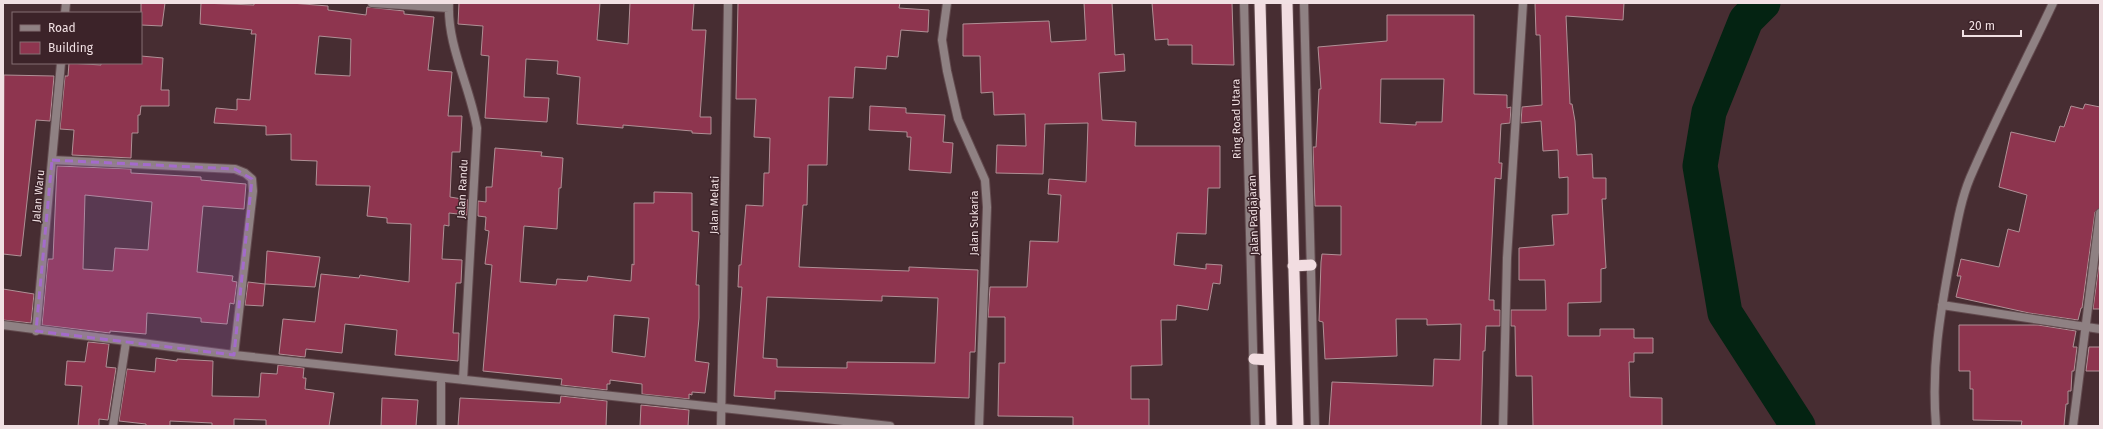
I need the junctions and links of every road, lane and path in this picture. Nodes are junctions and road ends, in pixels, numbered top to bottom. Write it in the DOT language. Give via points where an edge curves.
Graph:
graph roads {
  1 [pos="372,3"];
  2 [pos="728,3"];
  3 [pos="947,3"];
  4 [pos="1244,3"];
  5 [pos="1260,3"];
  6 [pos="1287,3"];
  7 [pos="1304,3"];
  8 [pos="1523,3"];
  9 [pos="2053,3"];
  10 [pos="449,6"];
  11 [pos="60,64"];
  12 [pos="52,160"];
  13 [pos="2100,213"];
  14 [pos="1311,265"];
  15 [pos="1293,266"];
  16 [pos="1942,305"];
  17 [pos="3,325"];
  18 [pos="2086,328"];
  19 [pos="2100,329"];
  20 [pos="36,331"];
  21 [pos="126,342"];
  22 [pos="234,355"];
  23 [pos="1254,359"];
  24 [pos="1269,360"];
  25 [pos="441,378"];
  26 [pos="463,380"];
  27 [pos="721,407"];
  28 [pos="113,426"];
  29 [pos="441,426"];
  30 [pos="721,426"];
  31 [pos="890,426"];
  32 [pos="979,426"];
  33 [pos="1255,426"];
  34 [pos="1271,426"];
  35 [pos="1298,426"];
  36 [pos="1315,426"];
  37 [pos="1503,426"];
  38 [pos="1936,426"];
  39 [pos="2073,426"];
  1 -- 10 [label="street"];
  2 -- 27 [label="street, Jalan Melati"];
  3 -- 32 [label="street, Jalan Sukaria" via="942,40 948,71 958,119 984,180 987,208"];
  4 -- 23 [label="street, Ring Road Utara"];
  5 -- 24 [label="highway, Jalan Padjajaran"];
  6 -- 15 [label="highway"];
  7 -- 14 [label="street"];
  8 -- 37 [label="street" via="1507,258"];
  9 -- 16 [label="street" via="1970,180 1958,220"];
  10 -- 26 [label="street, Jalan Randu" via="455,52 473,106 477,128"];
  11 -- 12 [label="street, Jalan Waru"];
  12 -- 20 [label="street, Jalan Waru"];
  12 -- 22 [label="street" via="235,169 252,179 253,191"];
  13 -- 18 [label="street"];
  14 -- 15 [label="highway"];
  14 -- 36 [label="street"];
  15 -- 35 [label="highway"];
  16 -- 18 [label="street"];
  16 -- 38 [label="street" via="1934,360"];
  17 -- 20 [label="street"];
  18 -- 19 [label="street"];
  18 -- 39 [label="street"];
  20 -- 21 [label="street"];
  21 -- 22 [label="street"];
  21 -- 28 [label="street"];
  22 -- 25 [label="street"];
  23 -- 24 [label="highway"];
  23 -- 33 [label="street, Ring Road Utara"];
  24 -- 34 [label="highway, Jalan Padjajaran"];
  25 -- 26 [label="street"];
  25 -- 29 [label="street"];
  26 -- 27 [label="street"];
  27 -- 30 [label="street, Jalan Melati"];
  27 -- 31 [label="street"];
}
